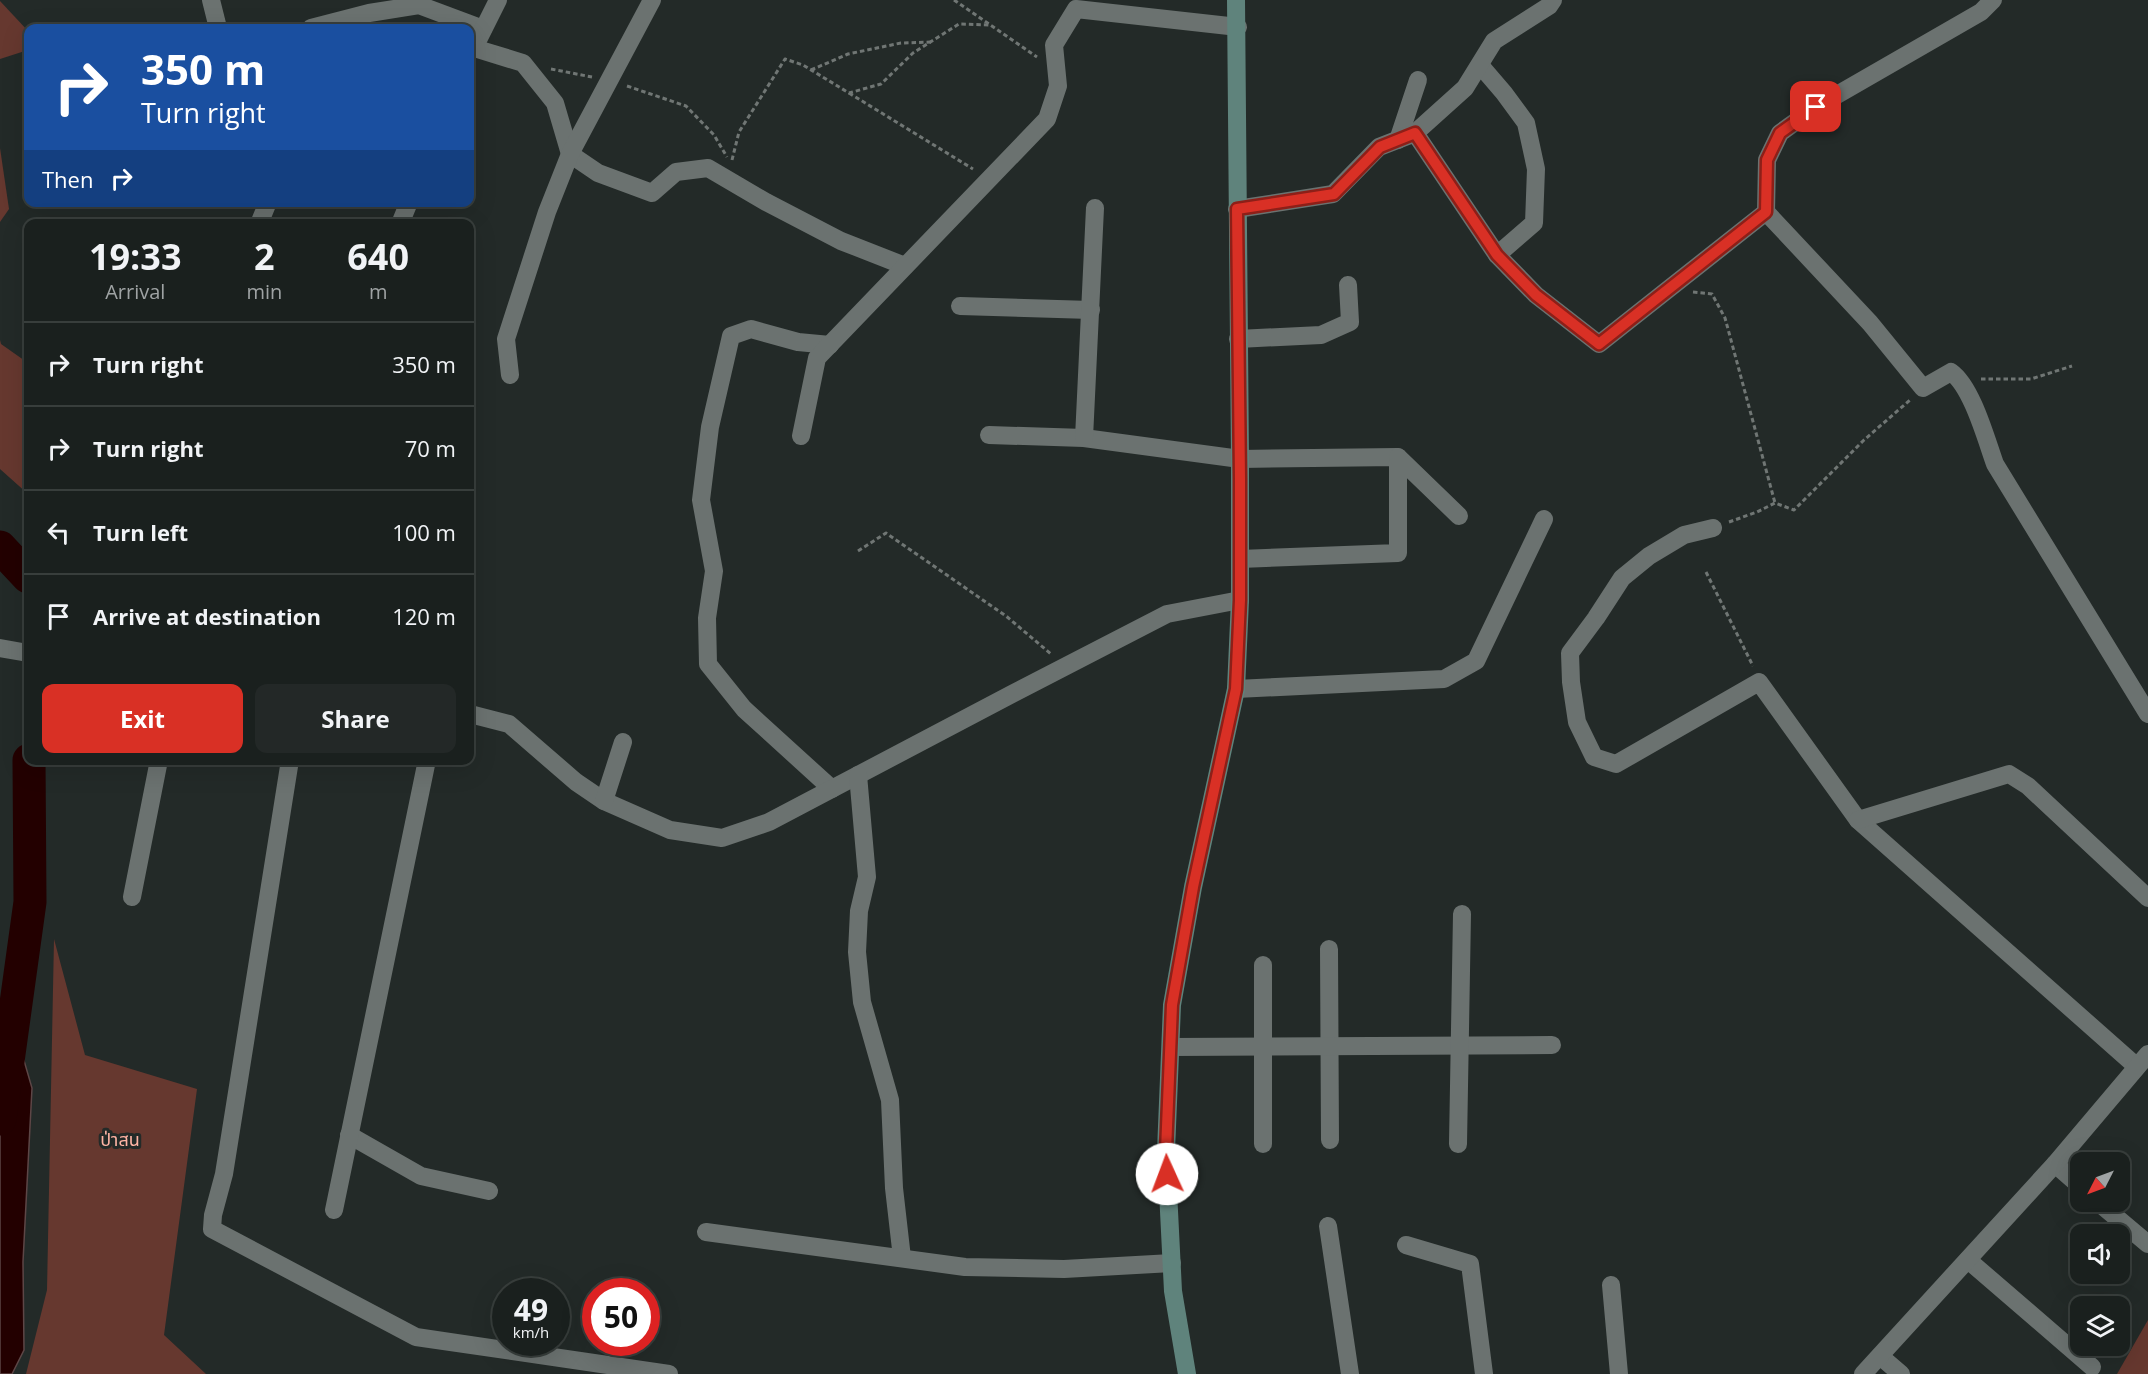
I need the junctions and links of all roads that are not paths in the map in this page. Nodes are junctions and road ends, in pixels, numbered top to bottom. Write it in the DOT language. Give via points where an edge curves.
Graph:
graph roads {
  1 [pos="211,0"];
  2 [pos="498,0"];
  3 [pos="652,0"];
  4 [pos="1238,0"];
  5 [pos="1553,0"];
  6 [pos="1993,0"];
  7 [pos="217,24"];
  8 [pos="326,24"];
  9 [pos="470,24"];
  10 [pos="474,26"];
  11 [pos="1238,27"];
  12 [pos="483,29"];
  13 [pos="474,49"];
  14 [pos="474,53"];
  15 [pos="1479,64"];
  16 [pos="1418,80"];
  17 [pos="1406,136"];
  18 [pos="570,154"];
  19 [pos="1095,208"];
  20 [pos="1237,209"];
  21 [pos="1766,212"];
  22 [pos="1497,255"];
  23 [pos="905,266"];
  24 [pos="1348,285"];
  25 [pos="960,306"];
  26 [pos="1091,310"];
  27 [pos="1238,339"];
  28 [pos="830,345"];
  29 [pos="510,375"];
  30 [pos="989,435"];
  31 [pos="801,436"];
  32 [pos="1084,438"];
  33 [pos="1398,457"];
  34 [pos="1240,459"];
  35 [pos="1459,516"];
  36 [pos="1544,519"];
  37 [pos="1713,528"];
  38 [pos="1240,559"];
  39 [pos="1240,600"];
  40 [pos="0,648"];
  41 [pos="24,651"];
  42 [pos="1236,689"];
  43 [pos="2148,714"];
  44 [pos="474,715"];
  45 [pos="623,742"];
  46 [pos="158,765"];
  47 [pos="289,765"];
  48 [pos="426,765"];
  49 [pos="858,775"];
  50 [pos="832,789"];
  51 [pos="604,801"];
  52 [pos="1857,820"];
  53 [pos="132,897"];
  54 [pos="2148,898"];
  55 [pos="1462,914"];
  56 [pos="1329,950"];
  57 [pos="1263,964"];
  58 [pos="1552,1045"];
  59 [pos="1330,1046"];
  60 [pos="1460,1046"];
  61 [pos="1171,1047"];
  62 [pos="1263,1047"];
  63 [pos="2142,1060"];
  64 [pos="349,1136"];
  65 [pos="1330,1140"];
  66 [pos="1263,1144"];
  67 [pos="1458,1144"];
  68 [pos="2055,1164"];
  69 [pos="2070,1177"];
  70 [pos="489,1191"];
  71 [pos="334,1210"];
  72 [pos="2110,1212"];
  73 [pos="1328,1226"];
  74 [pos="706,1232"];
  75 [pos="2148,1244"];
  76 [pos="1406,1245"];
  77 [pos="902,1258"];
  78 [pos="1968,1260"];
  79 [pos="1172,1263"];
  80 [pos="1611,1285"];
  81 [pos="1880,1356"];
  82 [pos="2092,1367"];
  83 [pos="669,1374"];
  84 [pos="1187,1374"];
  85 [pos="1350,1374"];
  86 [pos="1484,1374"];
  87 [pos="1619,1374"];
  88 [pos="1863,1374"];
  89 [pos="1901,1374"];
  1 -- 7 [label="street"];
  2 -- 12 [label="street"];
  3 -- 18 [label="street"];
  4 -- 11 [label="main road"];
  5 -- 15 [label="street" via="1494,41"];
  6 -- 21 [label="street" via="1981,12 1816,107 1780,133 1767,160"];
  8 -- 9 [label="street" via="419,5"];
  10 -- 12 [label="street"];
  11 -- 20 [label="main road"];
  11 -- 23 [label="street" via="1076,9 1054,45 1058,86 1047,119"];
  12 -- 13 [label="street"];
  14 -- 18 [label="street" via="523,63 555,103"];
  15 -- 17 [label="street" via="1465,88"];
  15 -- 22 [label="street" via="1526,123 1536,169 1534,223"];
  16 -- 17 [label="street"];
  17 -- 20 [label="street" via="1380,147 1334,194"];
  17 -- 22 [label="street"];
  18 -- 23 [label="street" via="598,173 652,193 676,172 708,168 841,241"];
  18 -- 29 [label="street" via="506,339"];
  19 -- 26 [label="street"];
  20 -- 27 [label="main road"];
  21 -- 22 [label="street" via="1599,344 1536,295"];
  21 -- 43 [label="street" via="1869,322 1923,388 1951,372 1961,379 1995,464"];
  23 -- 28 [label="street"];
  24 -- 27 [label="street" via="1350,322 1321,335"];
  25 -- 26 [label="street"];
  26 -- 32 [label="street"];
  27 -- 34 [label="main road"];
  28 -- 31 [label="street" via="818,358"];
  28 -- 50 [label="street" via="798,342 751,329 731,336 710,427 701,500 714,571 707,618 708,664 744,709"];
  30 -- 32 [label="street"];
  32 -- 34 [label="street"];
  33 -- 34 [label="street"];
  33 -- 35 [label="street"];
  33 -- 38 [label="street" via="1398,553"];
  34 -- 38 [label="main road"];
  36 -- 42 [label="street" via="1476,661 1444,679"];
  37 -- 52 [label="street" via="1684,535 1649,555 1622,578 1570,652 1577,722 1594,757 1616,764 1760,682"];
  38 -- 39 [label="main road"];
  39 -- 42 [label="main road"];
  39 -- 49 [label="street" via="1167,614"];
  40 -- 41 [label="street"];
  42 -- 61 [label="main road" via="1193,887 1172,1005"];
  44 -- 51 [label="street" via="509,724"];
  45 -- 51 [label="street"];
  46 -- 53 [label="street"];
  47 -- 83 [label="street" via="212,1228 416,1337"];
  48 -- 64 [label="street"];
  49 -- 50 [label="street"];
  49 -- 77 [label="street" via="867,877 859,911 857,952 862,1002 890,1100"];
  50 -- 51 [label="street" via="769,822 722,838 670,830"];
  52 -- 54 [label="street" via="2009,774 2028,786"];
  52 -- 63 [label="street"];
  55 -- 60 [label="street"];
  56 -- 59 [label="street"];
  57 -- 62 [label="street"];
  58 -- 60 [label="street"];
  59 -- 60 [label="street"];
  59 -- 62 [label="street"];
  59 -- 65 [label="street"];
  60 -- 67 [label="street"];
  61 -- 62 [label="street"];
  61 -- 79 [label="main road" via="1166,1151"];
  62 -- 66 [label="street"];
  63 -- 68 [label="street"];
  64 -- 70 [label="street" via="421,1176"];
  64 -- 71 [label="street"];
  68 -- 69 [label="street"];
  68 -- 78 [label="street"];
  72 -- 75 [label="street"];
  73 -- 85 [label="street"];
  74 -- 77 [label="street"];
  76 -- 86 [label="street" via="1470,1264"];
  77 -- 79 [label="street" via="965,1267 1042,1269"];
  78 -- 81 [label="street"];
  78 -- 82 [label="street"];
  79 -- 84 [label="main road"];
  80 -- 87 [label="street"];
  81 -- 88 [label="street"];
  81 -- 89 [label="street"];
}
